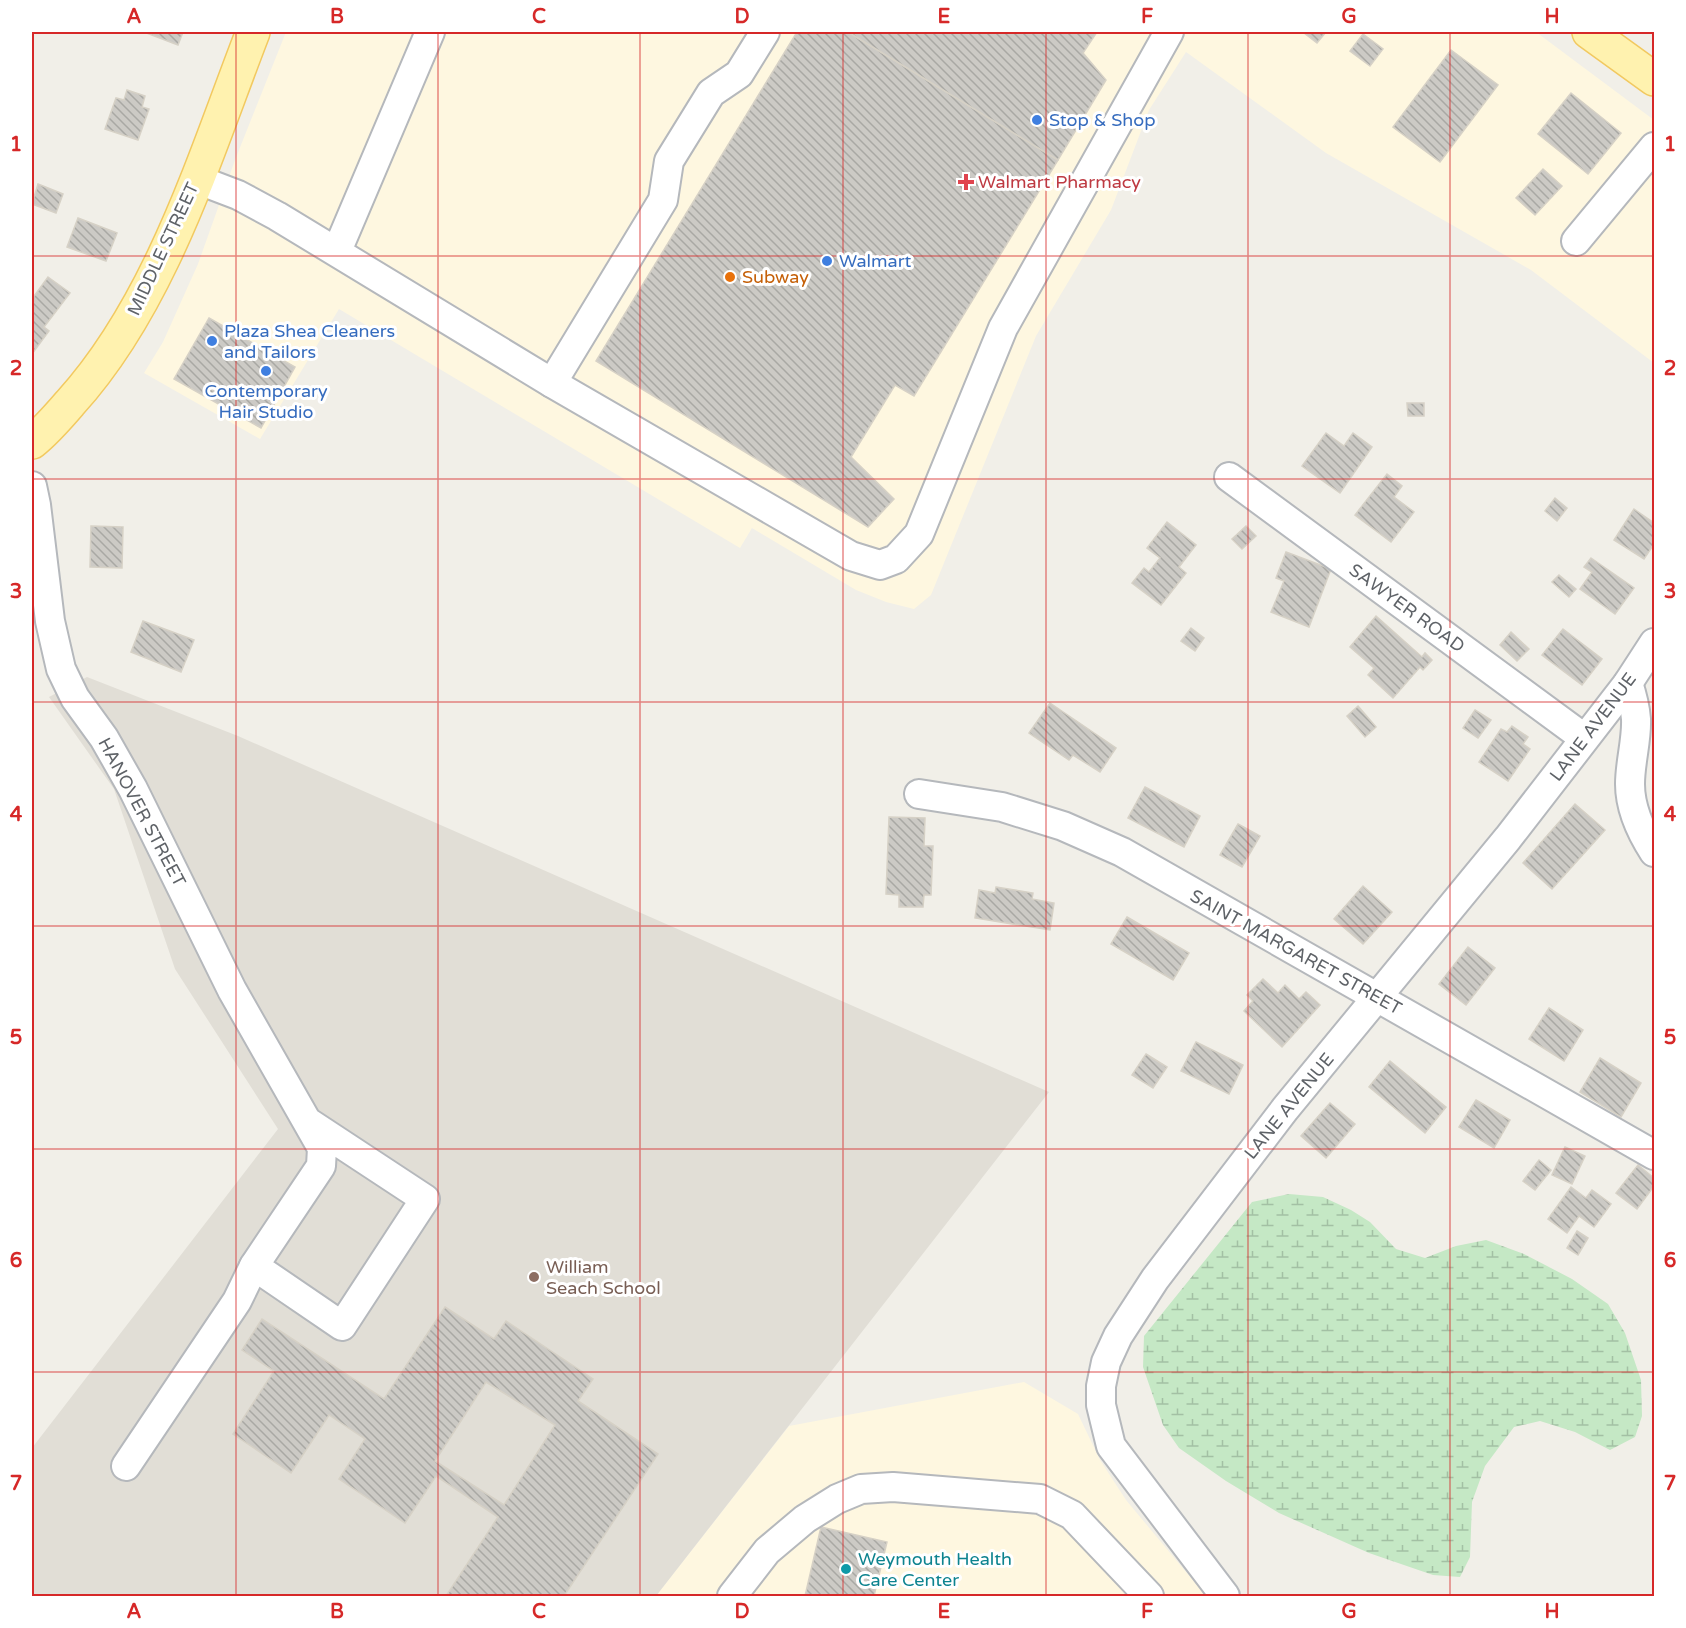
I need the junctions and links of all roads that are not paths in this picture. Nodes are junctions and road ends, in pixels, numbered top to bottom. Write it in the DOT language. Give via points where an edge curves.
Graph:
graph roads {
  1 [pos="253,32"];
  2 [pos="430,32"];
  3 [pos="765,32"];
  4 [pos="1169,32"];
  5 [pos="1589,32"];
  6 [pos="1654,79"];
  7 [pos="1654,147"];
  8 [pos="196,179"];
  9 [pos="1576,241"];
  10 [pos="337,251"];
  11 [pos="552,383"];
  12 [pos="32,442"];
  13 [pos="1229,477"];
  14 [pos="32,486"];
  15 [pos="1654,643"];
  16 [pos="1628,683"];
  17 [pos="1584,738"];
  18 [pos="919,794"];
  19 [pos="1654,852"];
  20 [pos="1377,998"];
  21 [pos="308,1122"];
  22 [pos="1654,1155"];
  23 [pos="254,1266"];
  24 [pos="126,1466"];
  25 [pos="732,1596"];
  26 [pos="1149,1596"];
  27 [pos="1225,1596"];
  1 -- 8 [label="main road, MIDDLE STREET"];
  2 -- 10 [label="street"];
  3 -- 11 [label="street" via="739,74 711,93 669,161 663,200"];
  4 -- 11 [label="street" via="1003,328 919,534 896,559 880,566 851,556"];
  5 -- 6 [label="main road"];
  7 -- 9 [label="street"];
  8 -- 10 [label="street" via="238,195"];
  8 -- 12 [label="main road, MIDDLE STREET" via="167,248 121,338 86,385"];
  10 -- 11 [label="street"];
  13 -- 17 [label="street, SAWYER ROAD"];
  14 -- 21 [label="street, HANOVER STREET" via="50,621 61,669 133,789 232,990"];
  15 -- 16 [label="street, LANE AVENUE"];
  16 -- 17 [label="street, LANE AVENUE"];
  16 -- 19 [label="street" via="1636,721 1632,803"];
  17 -- 20 [label="street, LANE AVENUE"];
  18 -- 20 [label="street, SAINT MARGARET STREET" via="1002,807 1063,826 1122,852"];
  20 -- 22 [label="street, SAINT MARGARET STREET"];
  20 -- 27 [label="street, LANE AVENUE" via="1285,1109 1155,1279 1106,1362 1101,1405 1111,1446"];
  21 -- 23 [label="street, HANOVER STREET" via="321,1148 321,1166"];
  21 -- 23 [label="street" via="425,1199 342,1326"];
  23 -- 24 [label="street, HANOVER STREET" via="237,1301"];
  25 -- 26 [label="street" via="767,1551 805,1519 861,1489 893,1487 1040,1499 1072,1515"];
}
